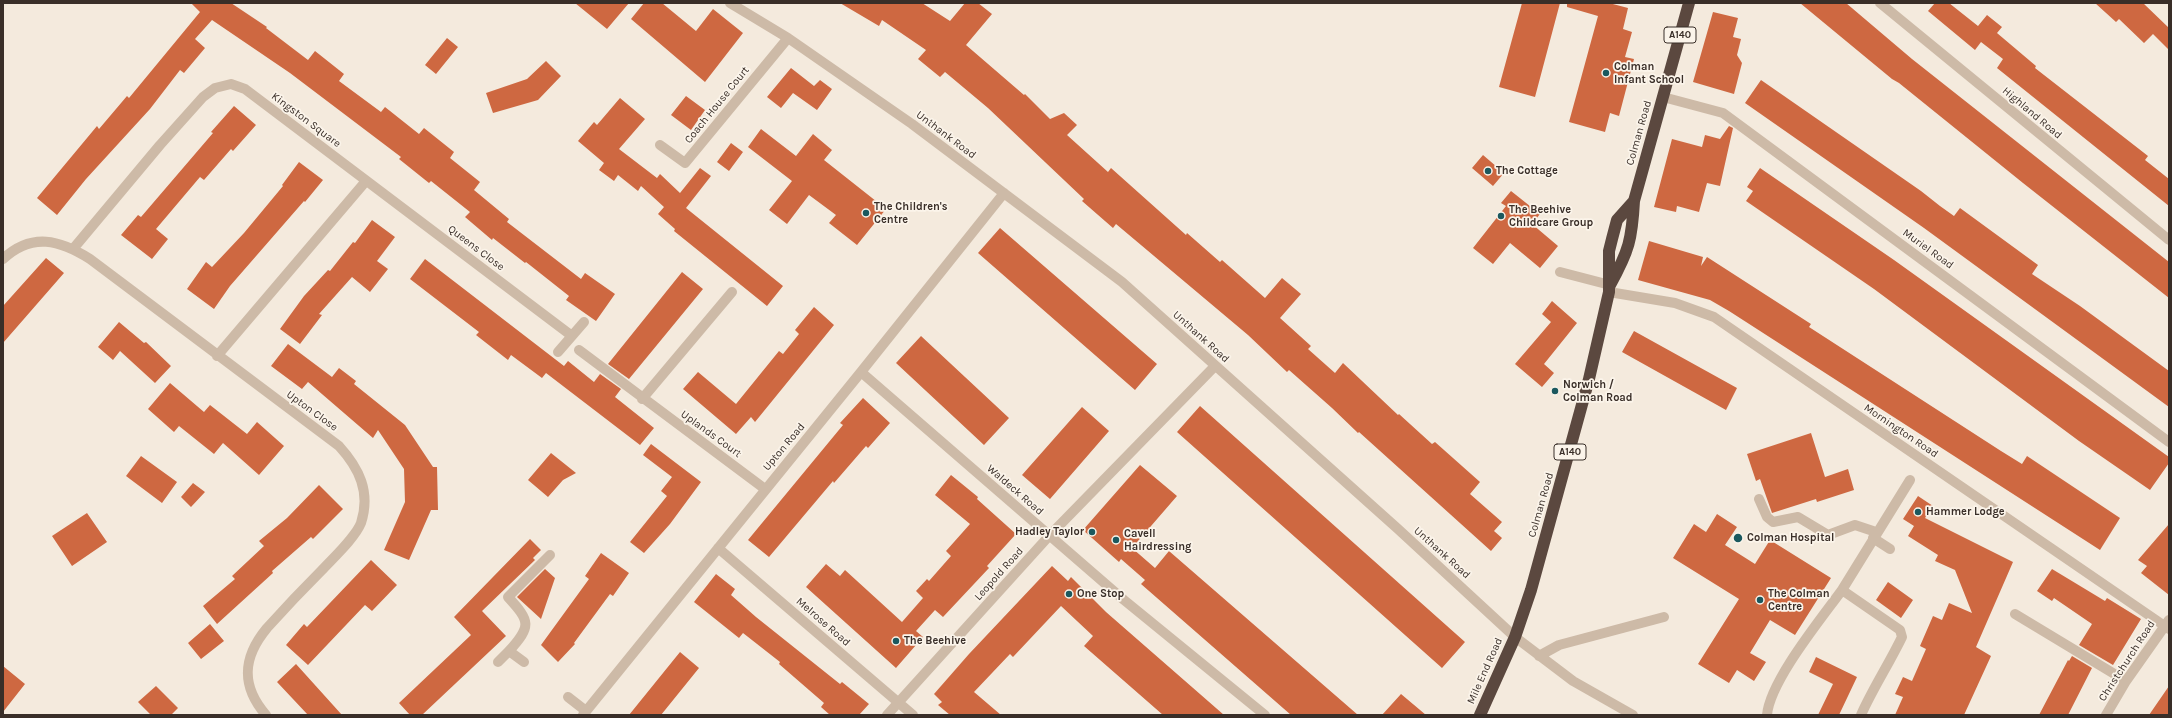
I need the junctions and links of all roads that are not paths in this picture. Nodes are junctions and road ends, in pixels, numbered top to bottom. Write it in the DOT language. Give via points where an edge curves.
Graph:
graph roads {
  1 [pos="730,3"];
  2 [pos="1689,3"];
  3 [pos="1880,3"];
  4 [pos="788,38"];
  5 [pos="1663,97"];
  6 [pos="660,145"];
  7 [pos="366,181"];
  8 [pos="1004,193"];
  9 [pos="1634,201"];
  10 [pos="2169,240"];
  11 [pos="73,249"];
  12 [pos="3,259"];
  13 [pos="1560,272"];
  14 [pos="1609,288"];
  15 [pos="732,292"];
  16 [pos="584,322"];
  17 [pos="572,336"];
  18 [pos="579,350"];
  19 [pos="558,352"];
  20 [pos="218,356"];
  21 [pos="1215,366"];
  22 [pos="861,372"];
  23 [pos="642,398"];
  24 [pos="2169,442"];
  25 [pos="1910,480"];
  26 [pos="765,489"];
  27 [pos="1759,499"];
  28 [pos="1875,535"];
  29 [pos="1049,536"];
  30 [pos="718,548"];
  31 [pos="1890,549"];
  32 [pos="550,555"];
  33 [pos="1842,590"];
  34 [pos="2015,614"];
  35 [pos="1664,617"];
  36 [pos="2167,625"];
  37 [pos="1515,637"];
  38 [pos="509,651"];
  39 [pos="1539,656"];
  40 [pos="498,662"];
  41 [pos="524,662"];
  42 [pos="2126,681"];
  43 [pos="568,697"];
  44 [pos="898,702"];
  45 [pos="584,713"];
  46 [pos="266,715"];
  47 [pos="887,715"];
  48 [pos="913,715"];
  49 [pos="1265,715"];
  50 [pos="1480,715"];
  51 [pos="1633,715"];
  52 [pos="1767,715"];
  53 [pos="1861,715"];
  54 [pos="2106,715"];
  1 -- 4 [label="street, Unthank Road"];
  2 -- 5 [label="highway, Colman Road / A140"];
  3 -- 10 [label="street, Highland Road"];
  4 -- 6 [label="street, Coach House Court" via="685,163"];
  4 -- 8 [label="street, Unthank Road" via="912,124"];
  5 -- 9 [label="highway, Colman Road / A140"];
  5 -- 24 [label="street, Muriel Road" via="1723,113"];
  7 -- 11 [label="street, Kingston Square" via="245,89 231,84 215,88 203,97"];
  7 -- 17 [label="street, Queens Close"];
  7 -- 20 [label="street"];
  8 -- 21 [label="street, Unthank Road" via="1122,282"];
  8 -- 22 [label="street, Upton Road"];
  9 -- 14 [label="highway, Colman Road / A140" via="1632,231 1625,257"];
  9 -- 14 [label="highway, Colman Road / A140" via="1617,220 1609,251"];
  11 -- 12 [label="street, Upton Close" via="51,241 39,242 24,245"];
  11 -- 20 [label="street, Upton Close" via="90,259"];
  13 -- 14 [label="street, Mornington Road"];
  14 -- 36 [label="street, Mornington Road" via="1675,303 1714,317"];
  14 -- 37 [label="highway, Colman Road / A140" via="1570,451 1531,590"];
  15 -- 23 [label="street"];
  16 -- 17 [label="street"];
  17 -- 19 [label="street"];
  18 -- 23 [label="street, Uplands Court"];
  20 -- 46 [label="street, Upton Close" via="339,446 354,462 362,482 365,502 360,524 347,542 267,628 249,657 247,676 251,692"];
  21 -- 29 [label="street, Leopold Road"];
  21 -- 37 [label="street, Unthank Road"];
  22 -- 26 [label="street, Upton Road"];
  22 -- 29 [label="street, Waldeck Road"];
  23 -- 26 [label="street, Uplands Court"];
  25 -- 28 [label="street"];
  26 -- 30 [label="street, Upton Road"];
  27 -- 28 [label="street" via="1767,517 1773,522 1798,517 1828,535 1855,526"];
  28 -- 31 [label="street"];
  28 -- 33 [label="street"];
  29 -- 44 [label="street, Leopold Road"];
  29 -- 49 [label="street, Waldeck Road"];
  30 -- 44 [label="street, Melrose Road"];
  30 -- 45 [label="street, Upton Road"];
  32 -- 38 [label="street" via="508,597 524,615 523,636"];
  33 -- 52 [label="street" via="1802,646 1771,696"];
  33 -- 53 [label="street" via="1900,630 1902,638"];
  34 -- 42 [label="street"];
  35 -- 39 [label="street" via="1558,645"];
  36 -- 42 [label="street, Christchurch Road"];
  37 -- 39 [label="street, Unthank Road"];
  37 -- 50 [label="highway, Mile End Road / A140"];
  38 -- 40 [label="street"];
  38 -- 41 [label="street"];
  39 -- 51 [label="street, Unthank Road" via="1573,681"];
  42 -- 54 [label="street, Christchurch Road"];
  43 -- 45 [label="street"];
  44 -- 47 [label="street, Leopold Road"];
  44 -- 48 [label="street, Melrose Road"];
}
